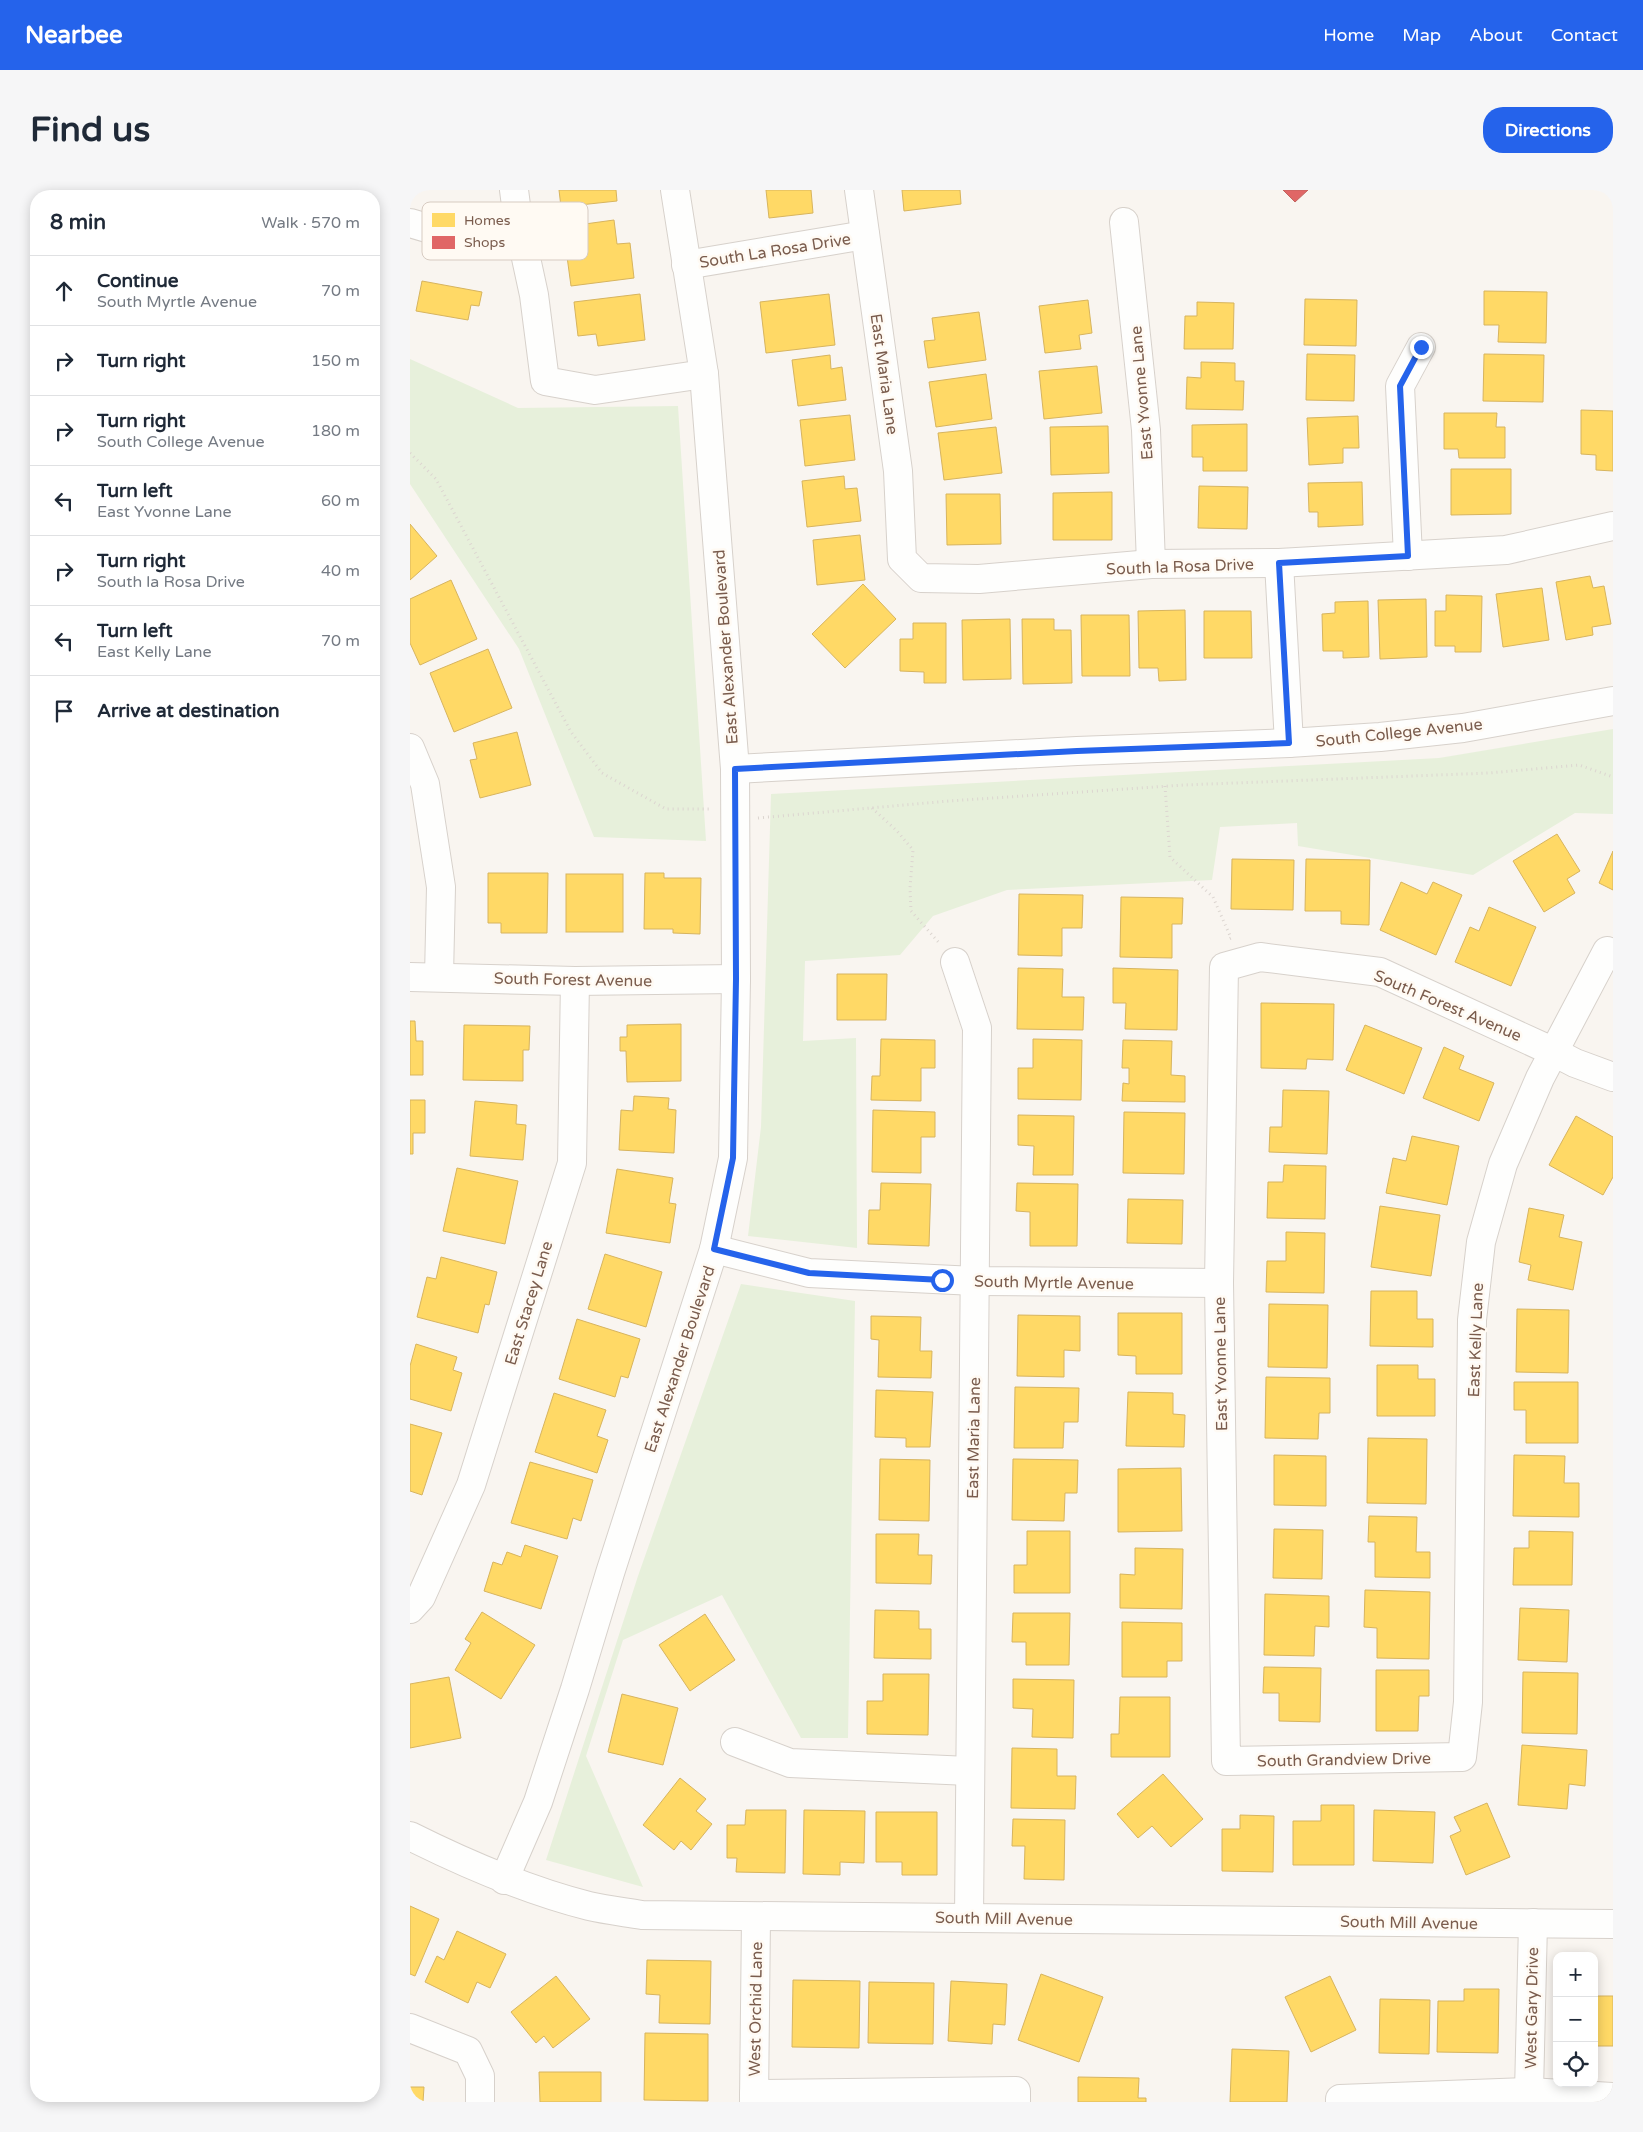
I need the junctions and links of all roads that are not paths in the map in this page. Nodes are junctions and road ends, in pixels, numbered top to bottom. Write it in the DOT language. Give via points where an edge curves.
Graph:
graph roads {
  1 [pos="675,190"];
  2 [pos="859,190"];
  3 [pos="1124,222"];
  4 [pos="410,223"];
  5 [pos="422,227"];
  6 [pos="865,235"];
  7 [pos="526,260"];
  8 [pos="686,265"];
  9 [pos="1421,347"];
  10 [pos="704,374"];
  11 [pos="1613,526"];
  12 [pos="1408,556"];
  13 [pos="902,560"];
  14 [pos="1279,563"];
  15 [pos="1151,564"];
  16 [pos="1613,701"];
  17 [pos="1289,743"];
  18 [pos="410,748"];
  19 [pos="735,769"];
  20 [pos="1607,951"];
  21 [pos="955,962"];
  22 [pos="1224,967"];
  23 [pos="439,976"];
  24 [pos="410,977"];
  25 [pos="736,979"];
  26 [pos="575,981"];
  27 [pos="1552,1051"];
  28 [pos="1613,1078"];
  29 [pos="714,1249"];
  30 [pos="975,1281"];
  31 [pos="1219,1283"];
  32 [pos="410,1609"];
  33 [pos="735,1742"];
  34 [pos="1462,1757"];
  35 [pos="1226,1761"];
  36 [pos="969,1771"];
  37 [pos="410,1836"];
  38 [pos="504,1880"];
  39 [pos="756,1917"];
  40 [pos="969,1918"];
  41 [pos="1533,1924"];
  42 [pos="1613,1924"];
  43 [pos="410,2028"];
  44 [pos="480,2089"];
  45 [pos="1529,2092"];
  46 [pos="1016,2096"];
  47 [pos="1613,2097"];
  48 [pos="754,2098"];
  49 [pos="1340,2100"];
  1 -- 8 [label="street, East Alexander Boulevard"];
  2 -- 6 [label="street, East Maria Lane"];
  3 -- 15 [label="street, East Yvonne Lane" via="1146,430"];
  4 -- 5 [label="street"];
  6 -- 8 [label="street, South La Rosa Drive"];
  6 -- 13 [label="street, East Maria Lane" via="898,471"];
  7 -- 10 [label="street" via="545,381 595,390"];
  8 -- 10 [label="street, East Alexander Boulevard"];
  9 -- 12 [label="street" via="1400,386"];
  10 -- 19 [label="street, East Alexander Boulevard"];
  11 -- 12 [label="street, South la Rosa Drive" via="1506,550"];
  12 -- 14 [label="street, South la Rosa Drive"];
  13 -- 15 [label="street, South la Rosa Drive" via="922,578 979,578"];
  14 -- 15 [label="street, South la Rosa Drive"];
  14 -- 17 [label="street"];
  16 -- 17 [label="street, South College Avenue" via="1463,728"];
  17 -- 19 [label="street, South College Avenue"];
  18 -- 23 [label="street" via="425,784 441,888"];
  19 -- 25 [label="street, East Alexander Boulevard"];
  20 -- 27 [label="street, East Kelly Lane"];
  21 -- 30 [label="street, East Maria Lane" via="977,1028"];
  22 -- 27 [label="street, South Forest Avenue" via="1260,957 1380,972"];
  22 -- 31 [label="street, East Yvonne Lane"];
  23 -- 24 [label="street, South Forest Avenue"];
  23 -- 26 [label="street, South Forest Avenue"];
  25 -- 26 [label="street, South Forest Avenue"];
  25 -- 29 [label="street, East Alexander Boulevard" via="733,1158"];
  26 -- 32 [label="street, East Stacey Lane" via="572,1163 471,1485 421,1598"];
  27 -- 28 [label="street, South Forest Avenue"];
  27 -- 34 [label="street, East Kelly Lane" via="1503,1164 1481,1242 1472,1320 1468,1692"];
  29 -- 30 [label="street, South Myrtle Avenue" via="809,1273"];
  29 -- 38 [label="street, East Alexander Boulevard" via="538,1802"];
  30 -- 31 [label="street, South Myrtle Avenue"];
  30 -- 36 [label="street, East Maria Lane"];
  31 -- 35 [label="street, East Yvonne Lane"];
  33 -- 36 [label="street" via="790,1763"];
  34 -- 35 [label="street, South Grandview Drive"];
  36 -- 40 [label="street, East Maria Lane"];
  37 -- 38 [label="street, South Mill Avenue"];
  38 -- 39 [label="street, South Mill Avenue" via="591,1906 642,1915"];
  39 -- 40 [label="street, South Mill Avenue"];
  39 -- 48 [label="street, West Orchid Lane"];
  40 -- 41 [label="street, South Mill Avenue"];
  41 -- 42 [label="street, South Mill Avenue"];
  41 -- 45 [label="street, West Gary Drive"];
  43 -- 44 [label="street" via="468,2051"];
  45 -- 47 [label="street"];
  45 -- 49 [label="street"];
  46 -- 48 [label="street"];
}
